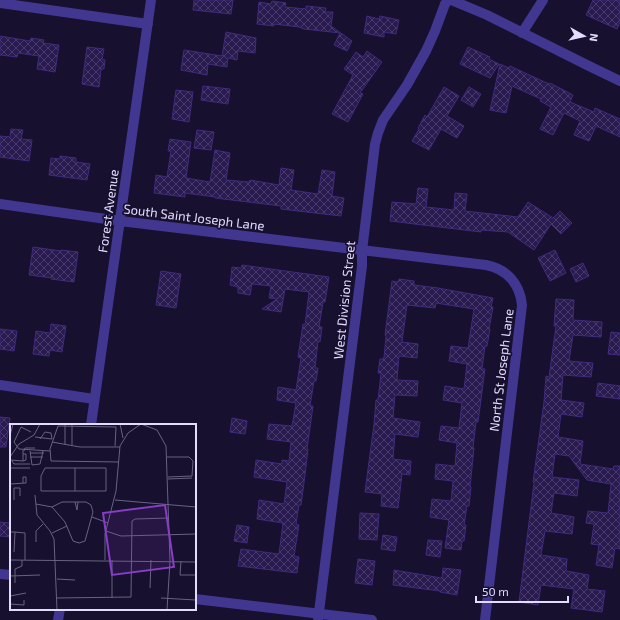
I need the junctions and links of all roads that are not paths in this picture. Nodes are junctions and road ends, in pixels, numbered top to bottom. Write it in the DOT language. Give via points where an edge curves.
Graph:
graph roads {
  1 [pos="151,0"];
  2 [pos="449,0"];
  3 [pos="543,0"];
  4 [pos="0,3"];
  5 [pos="148,24"];
  6 [pos="522,33"];
  7 [pos="620,81"];
  8 [pos="0,204"];
  9 [pos="120,221"];
  10 [pos="362,251"];
  11 [pos="0,385"];
  12 [pos="94,399"];
  13 [pos="91,424"];
  14 [pos="0,574"];
  15 [pos="10,575"];
  16 [pos="196,599"];
  17 [pos="60,610"];
  18 [pos="318,617"];
  19 [pos="58,620"];
  20 [pos="372,620"];
  21 [pos="485,620"];
  1 -- 5 [label="street, Forest Avenue"];
  2 -- 6 [label="street"];
  2 -- 10 [label="street, West Division Street" via="419,66 383,120 378,133"];
  3 -- 6 [label="street"];
  4 -- 5 [label="street"];
  5 -- 9 [label="street, Forest Avenue"];
  6 -- 7 [label="street"];
  8 -- 9 [label="street, South Saint Joseph Lane"];
  9 -- 10 [label="street, South Saint Joseph Lane"];
  9 -- 12 [label="street, Forest Avenue"];
  10 -- 18 [label="street, West Division Street"];
  10 -- 21 [label="street, North St Joseph Lane" via="493,267 510,277 519,291 522,311"];
  11 -- 12 [label="street"];
  12 -- 13 [label="street, Forest Avenue"];
  14 -- 15 [label="street"];
  16 -- 18 [label="street"];
  17 -- 19 [label="street"];
  18 -- 20 [label="street"];
}
